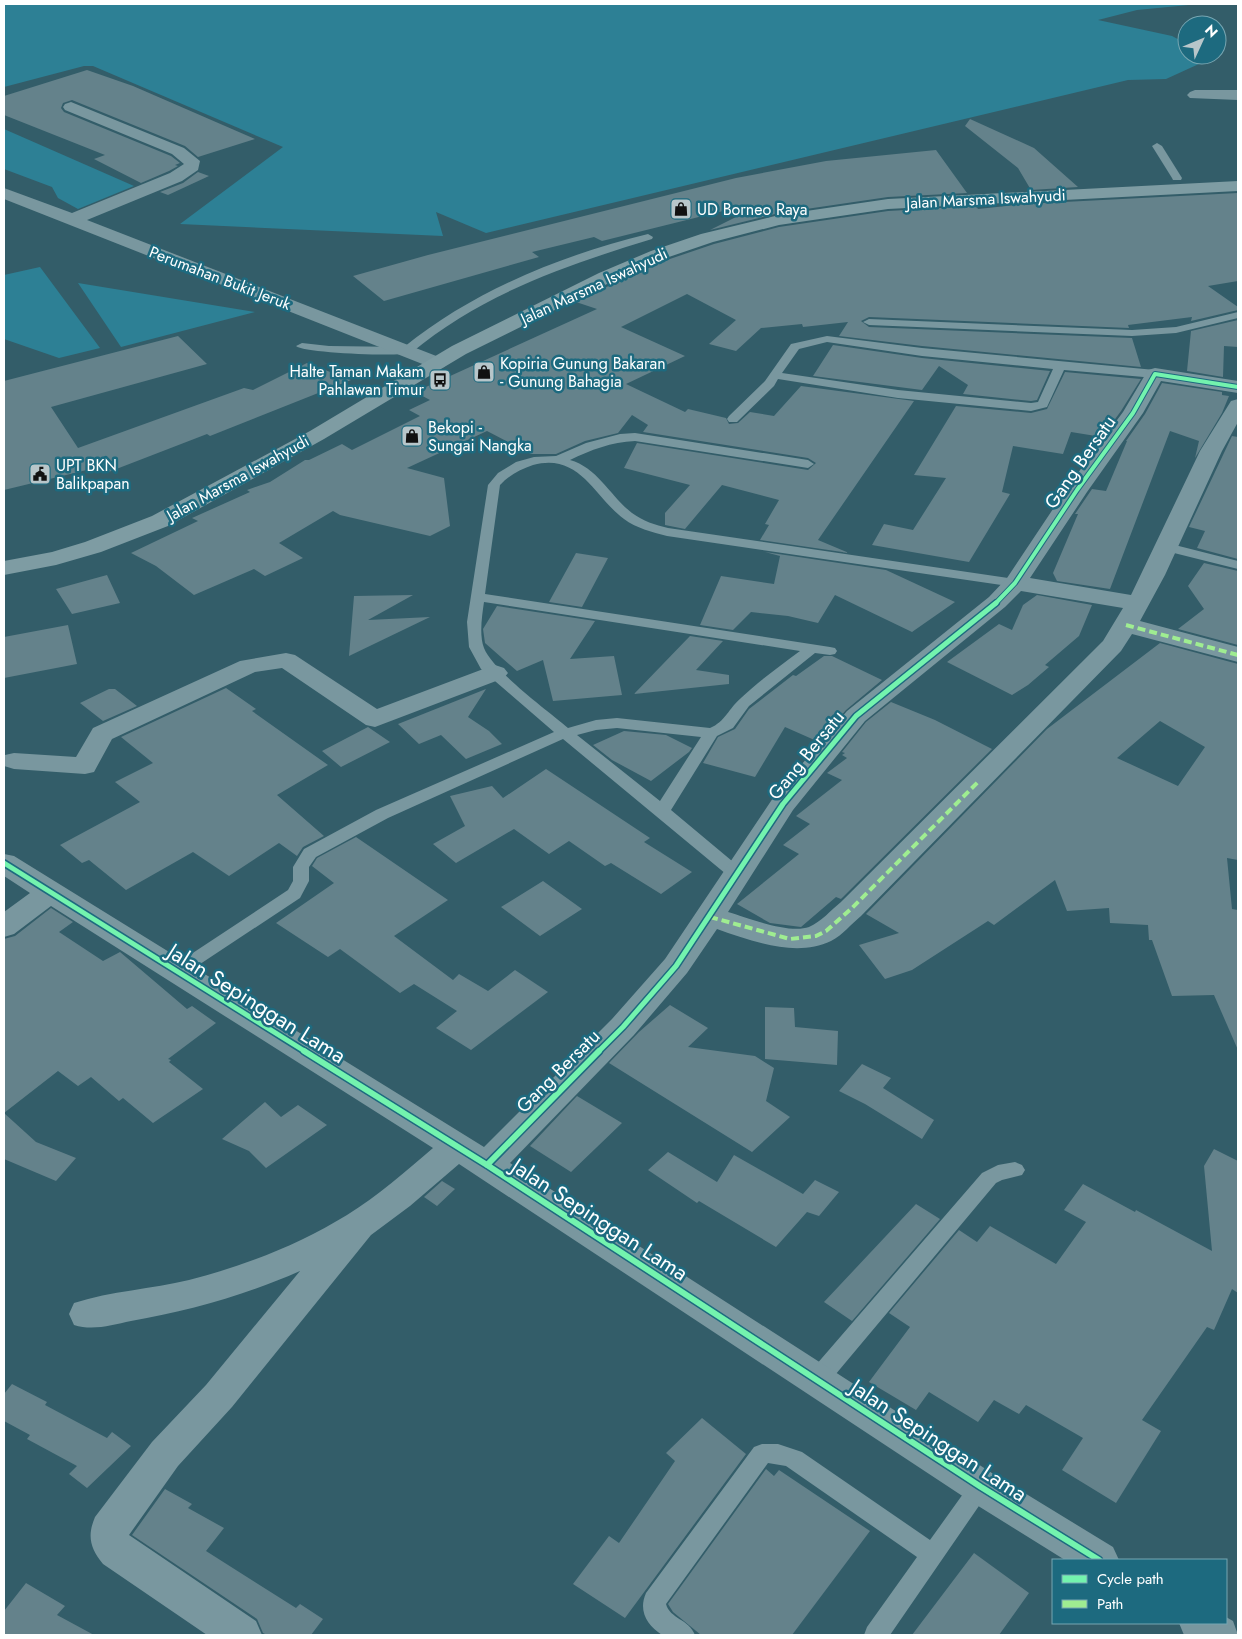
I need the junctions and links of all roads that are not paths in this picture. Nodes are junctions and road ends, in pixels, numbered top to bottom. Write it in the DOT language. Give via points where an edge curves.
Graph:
graph roads {
  1 [pos="1195,95"];
  2 [pos="1238,95"];
  3 [pos="71,107"];
  4 [pos="1157,146"];
  5 [pos="1238,175"];
  6 [pos="1177,178"];
  7 [pos="1238,186"];
  8 [pos="4,194"];
  9 [pos="71,220"];
  10 [pos="648,237"];
  11 [pos="1238,315"];
  12 [pos="869,322"];
  13 [pos="302,346"];
  14 [pos="422,357"];
  15 [pos="1060,366"];
  16 [pos="1155,374"];
  17 [pos="774,375"];
  18 [pos="1238,387"];
  19 [pos="1238,405"];
  20 [pos="734,419"];
  21 [pos="560,459"];
  22 [pos="808,464"];
  23 [pos="1167,546"];
  24 [pos="4,555"];
  25 [pos="1238,565"];
  26 [pos="4,568"];
  27 [pos="1015,583"];
  28 [pos="477,597"];
  29 [pos="1138,603"];
  30 [pos="1126,625"];
  31 [pos="811,649"];
  32 [pos="830,652"];
  33 [pos="1238,655"];
  34 [pos="495,673"];
  35 [pos="711,732"];
  36 [pos="565,733"];
  37 [pos="14,761"];
  38 [pos="662,811"];
  39 [pos="4,863"];
  40 [pos="738,875"];
  41 [pos="50,893"];
  42 [pos="710,918"];
  43 [pos="4,927"];
  44 [pos="176,972"];
  45 [pos="457,1146"];
  46 [pos="487,1165"];
  47 [pos="1015,1170"];
  48 [pos="359,1225"];
  49 [pos="87,1314"];
  50 [pos="817,1380"];
  51 [pos="980,1487"];
  52 [pos="933,1554"];
  53 [pos="1097,1559"];
  54 [pos="1201,1624"];
  55 [pos="242,1635"];
  56 [pos="683,1635"];
  57 [pos="876,1635"];
  58 [pos="1219,1635"];
  1 -- 2 [label="street"];
  3 -- 9 [label="street" via="178,151 192,161 192,166 176,177"];
  4 -- 6 [label="lane"];
  5 -- 6 [label="highway, Jalan Marsma Iswahyudi"];
  6 -- 14 [label="highway, Jalan Marsma Iswahyudi" via="880,196 815,204 720,224 657,244 591,271"];
  7 -- 14 [label="highway, Jalan Marsma Iswahyudi" via="888,204 779,220 707,238 649,258"];
  8 -- 9 [label="street, Perumahan Bukit Jeruk"];
  9 -- 14 [label="street, Perumahan Bukit Jeruk"];
  10 -- 14 [label="lane" via="588,255 494,294 426,333"];
  11 -- 12 [label="lane" via="1176,330 1132,333"];
  13 -- 14 [label="lane"];
  14 -- 24 [label="highway, Jalan Marsma Iswahyudi" via="288,438 138,517 88,535"];
  14 -- 26 [label="highway, Jalan Marsma Iswahyudi" via="317,435 160,521 93,547"];
  15 -- 16 [label="lane"];
  15 -- 17 [label="lane" via="827,339 795,346"];
  15 -- 17 [label="lane" via="1043,404 1031,407 898,394"];
  16 -- 18 [label="street"];
  16 -- 27 [label="street, Gang Bersatu" via="1133,413 1076,490"];
  17 -- 20 [label="lane"];
  19 -- 23 [label="street" via="1212,450"];
  21 -- 22 [label="lane" via="590,446 635,437"];
  21 -- 27 [label="lane" via="577,466 627,516 642,526"];
  21 -- 28 [label="lane" via="532,461 497,480"];
  23 -- 25 [label="lane"];
  23 -- 29 [label="street"];
  27 -- 29 [label="street"];
  27 -- 40 [label="street, Gang Bersatu" via="997,602 856,716 784,804"];
  28 -- 31 [label="lane"];
  28 -- 34 [label="lane" via="476,647 486,666"];
  29 -- 30 [label="street"];
  30 -- 33 [label="street"];
  30 -- 42 [label="street" via="1112,646 985,776 826,931 804,939 790,939"];
  31 -- 32 [label="lane"];
  31 -- 35 [label="lane" via="745,703 731,723"];
  34 -- 36 [label="lane"];
  34 -- 37 [label="street" via="375,719 286,660 250,666 102,734 85,766"];
  35 -- 36 [label="lane" via="617,723"];
  35 -- 38 [label="lane"];
  36 -- 38 [label="lane"];
  36 -- 44 [label="lane" via="382,814 310,853 301,867 301,881 294,894"];
  38 -- 40 [label="lane"];
  39 -- 41 [label="street, Jalan Sepinggan Lama"];
  40 -- 42 [label="street, Gang Bersatu"];
  41 -- 43 [label="street"];
  41 -- 44 [label="street, Jalan Sepinggan Lama"];
  42 -- 46 [label="street, Gang Bersatu" via="676,966 623,1027"];
  44 -- 45 [label="street, Jalan Sepinggan Lama"];
  45 -- 46 [label="street, Jalan Sepinggan Lama"];
  45 -- 48 [label="street" via="390,1204"];
  46 -- 50 [label="street, Jalan Sepinggan Lama"];
  47 -- 50 [label="lane" via="998,1172 989,1178"];
  48 -- 49 [label="street" via="270,1269 188,1295"];
  48 -- 55 [label="street" via="220,1396 165,1454 109,1530 110,1544 116,1551"];
  50 -- 51 [label="street, Jalan Sepinggan Lama"];
  51 -- 52 [label="lane"];
  51 -- 53 [label="street, Jalan Sepinggan Lama"];
  52 -- 56 [label="lane" via="794,1459 782,1453 762,1454 654,1602 655,1613"];
  52 -- 57 [label="lane"];
  54 -- 58 [label="street"];
}
